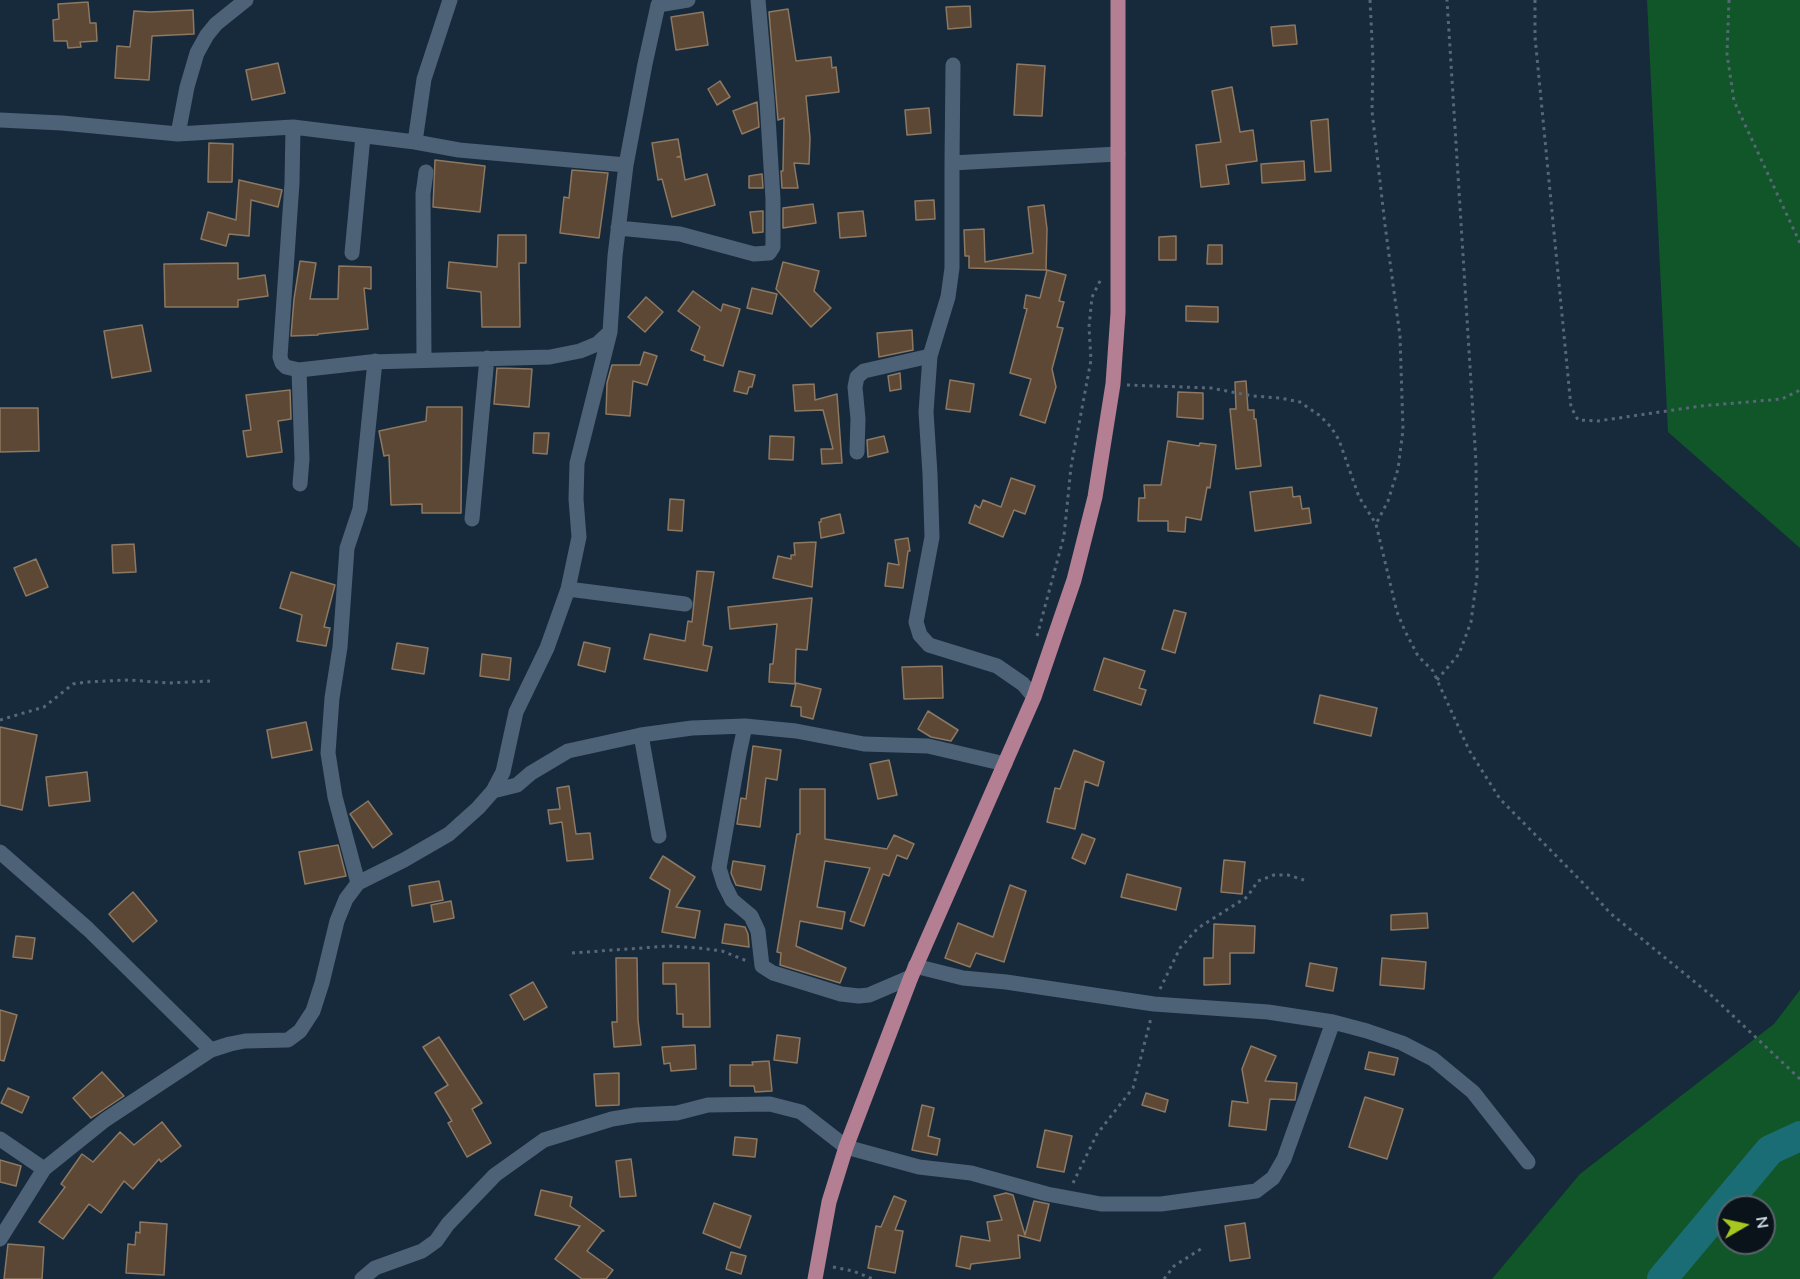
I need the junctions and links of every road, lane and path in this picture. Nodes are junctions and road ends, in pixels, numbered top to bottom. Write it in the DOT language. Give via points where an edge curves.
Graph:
graph roads {
  1 [pos="246,0"];
  2 [pos="450,0"];
  3 [pos="688,0"];
  4 [pos="758,0"];
  5 [pos="1118,0"];
  6 [pos="1371,0"];
  7 [pos="1447,0"];
  8 [pos="1535,0"];
  9 [pos="1729,0"];
  10 [pos="659,3"];
  11 [pos="953,65"];
  12 [pos="0,120"];
  13 [pos="293,127"];
  14 [pos="178,134"];
  15 [pos="363,136"];
  16 [pos="415,142"];
  17 [pos="1118,154"];
  18 [pos="952,163"];
  19 [pos="626,165"];
  20 [pos="426,172"];
  21 [pos="618,228"];
  22 [pos="1800,243"];
  23 [pos="352,253"];
  24 [pos="1103,276"];
  25 [pos="610,332"];
  26 [pos="930,356"];
  27 [pos="487,358"];
  28 [pos="424,360"];
  29 [pos="375,361"];
  30 [pos="299,370"];
  31 [pos="1113,384"];
  32 [pos="1800,390"];
  33 [pos="857,452"];
  34 [pos="300,484"];
  35 [pos="472,519"];
  36 [pos="1376,524"];
  37 [pos="568,589"];
  38 [pos="685,604"];
  39 [pos="1036,639"];
  40 [pos="1437,680"];
  41 [pos="210,681"];
  42 [pos="1034,698"];
  43 [pos="0,720"];
  44 [pos="745,726"];
  45 [pos="641,735"];
  46 [pos="1005,764"];
  47 [pos="493,791"];
  48 [pos="659,836"];
  49 [pos="0,852"];
  50 [pos="1304,880"];
  51 [pos="358,883"];
  52 [pos="572,953"];
  53 [pos="762,966"];
  54 [pos="913,972"];
  55 [pos="1154,1004"];
  56 [pos="1333,1022"];
  57 [pos="211,1050"];
  58 [pos="1800,1079"];
  59 [pos="0,1139"];
  60 [pos="846,1147"];
  61 [pos="1528,1162"];
  62 [pos="44,1169"];
  63 [pos="1065,1198"];
  64 [pos="0,1238"];
  65 [pos="1204,1247"];
  66 [pos="817,1263"];
  67 [pos="362,1279"];
  68 [pos="815,1279"];
  69 [pos="873,1279"];
  70 [pos="1164,1279"];
  1 -- 14 [label="street" via="216,24 197,53"];
  2 -- 16 [label="street" via="424,80"];
  3 -- 10 [label="street"];
  4 -- 21 [label="street" via="768,113 773,247 769,253 753,254 680,234"];
  5 -- 17 [label="main road"];
  6 -- 36 [label="path" via="1372,111 1400,336 1403,430 1398,469"];
  7 -- 40 [label="path" via="1476,462 1477,577 1471,622 1459,654"];
  8 -- 32 [label="path" via="1535,37 1571,407 1578,420 1598,421 1782,399"];
  9 -- 22 [label="path" via="1727,54 1734,101"];
  10 -- 19 [label="street"];
  11 -- 18 [label="street"];
  12 -- 14 [label="street"];
  13 -- 14 [label="street"];
  13 -- 15 [label="street"];
  13 -- 30 [label="street" via="280,357 286,367"];
  15 -- 16 [label="street"];
  15 -- 23 [label="street"];
  16 -- 19 [label="street" via="459,150"];
  17 -- 18 [label="street"];
  17 -- 31 [label="main road" via="1118,313"];
  18 -- 26 [label="street" via="952,268 948,297"];
  19 -- 21 [label="street"];
  20 -- 28 [label="street"];
  21 -- 25 [label="street"];
  24 -- 39 [label="path" via="1092,297 1091,360 1071,467 1064,536"];
  25 -- 27 [label="street" via="597,344 580,351 550,357"];
  25 -- 37 [label="street" via="577,463 579,537"];
  26 -- 33 [label="street" via="864,370 857,377"];
  26 -- 42 [label="street" via="926,412 932,537 916,622 929,645 997,666 1023,684"];
  27 -- 28 [label="street"];
  27 -- 35 [label="street"];
  28 -- 29 [label="street"];
  29 -- 30 [label="street"];
  29 -- 51 [label="street" via="360,509 347,548 328,753 335,797"];
  30 -- 34 [label="street"];
  31 -- 36 [label="path" via="1212,388 1300,402 1331,427 1359,497"];
  31 -- 42 [label="main road" via="1095,497 1074,580"];
  36 -- 40 [label="path" via="1397,612 1418,656"];
  37 -- 38 [label="street"];
  37 -- 47 [label="street" via="547,648 516,712 503,772"];
  40 -- 58 [label="path" via="1468,750 1500,799 1610,913 1712,996"];
  41 -- 43 [label="path" via="74,684 44,707"];
  42 -- 46 [label="main road"];
  44 -- 45 [label="street"];
  44 -- 46 [label="street" via="864,744 928,746"];
  44 -- 53 [label="street" via="719,868 732,900 751,916 758,931"];
  45 -- 47 [label="street" via="568,751 517,784"];
  45 -- 48 [label="street"];
  46 -- 54 [label="main road"];
  47 -- 51 [label="street" via="449,834"];
  49 -- 57 [label="street" via="88,929"];
  50 -- 55 [label="path" via="1288,874 1266,877 1258,881 1247,897 1198,928 1180,948"];
  51 -- 57 [label="street" via="337,921 319,992 300,1031 288,1040 246,1041"];
  52 -- 53 [label="path" via="669,946 699,948 722,951"];
  53 -- 54 [label="street" via="841,994 860,996"];
  54 -- 55 [label="street"];
  54 -- 60 [label="main road"];
  55 -- 56 [label="street" via="1268,1012"];
  55 -- 63 [label="path" via="1133,1088 1097,1134"];
  56 -- 61 [label="street" via="1402,1043 1433,1059 1473,1092"];
  56 -- 63 [label="street" via="1284,1159 1273,1178 1256,1191 1161,1204 1101,1204"];
  57 -- 62 [label="street" via="105,1120"];
  59 -- 62 [label="street"];
  60 -- 63 [label="street"];
  60 -- 66 [label="main road" via="829,1202"];
  60 -- 67 [label="street" via="801,1112 770,1104 708,1105 677,1113 612,1119 544,1140 495,1175 436,1241 422,1251 375,1268"];
  62 -- 64 [label="street"];
  65 -- 70 [label="path" via="1174,1266"];
  66 -- 68 [label="main road"];
  66 -- 69 [label="path"];
}
